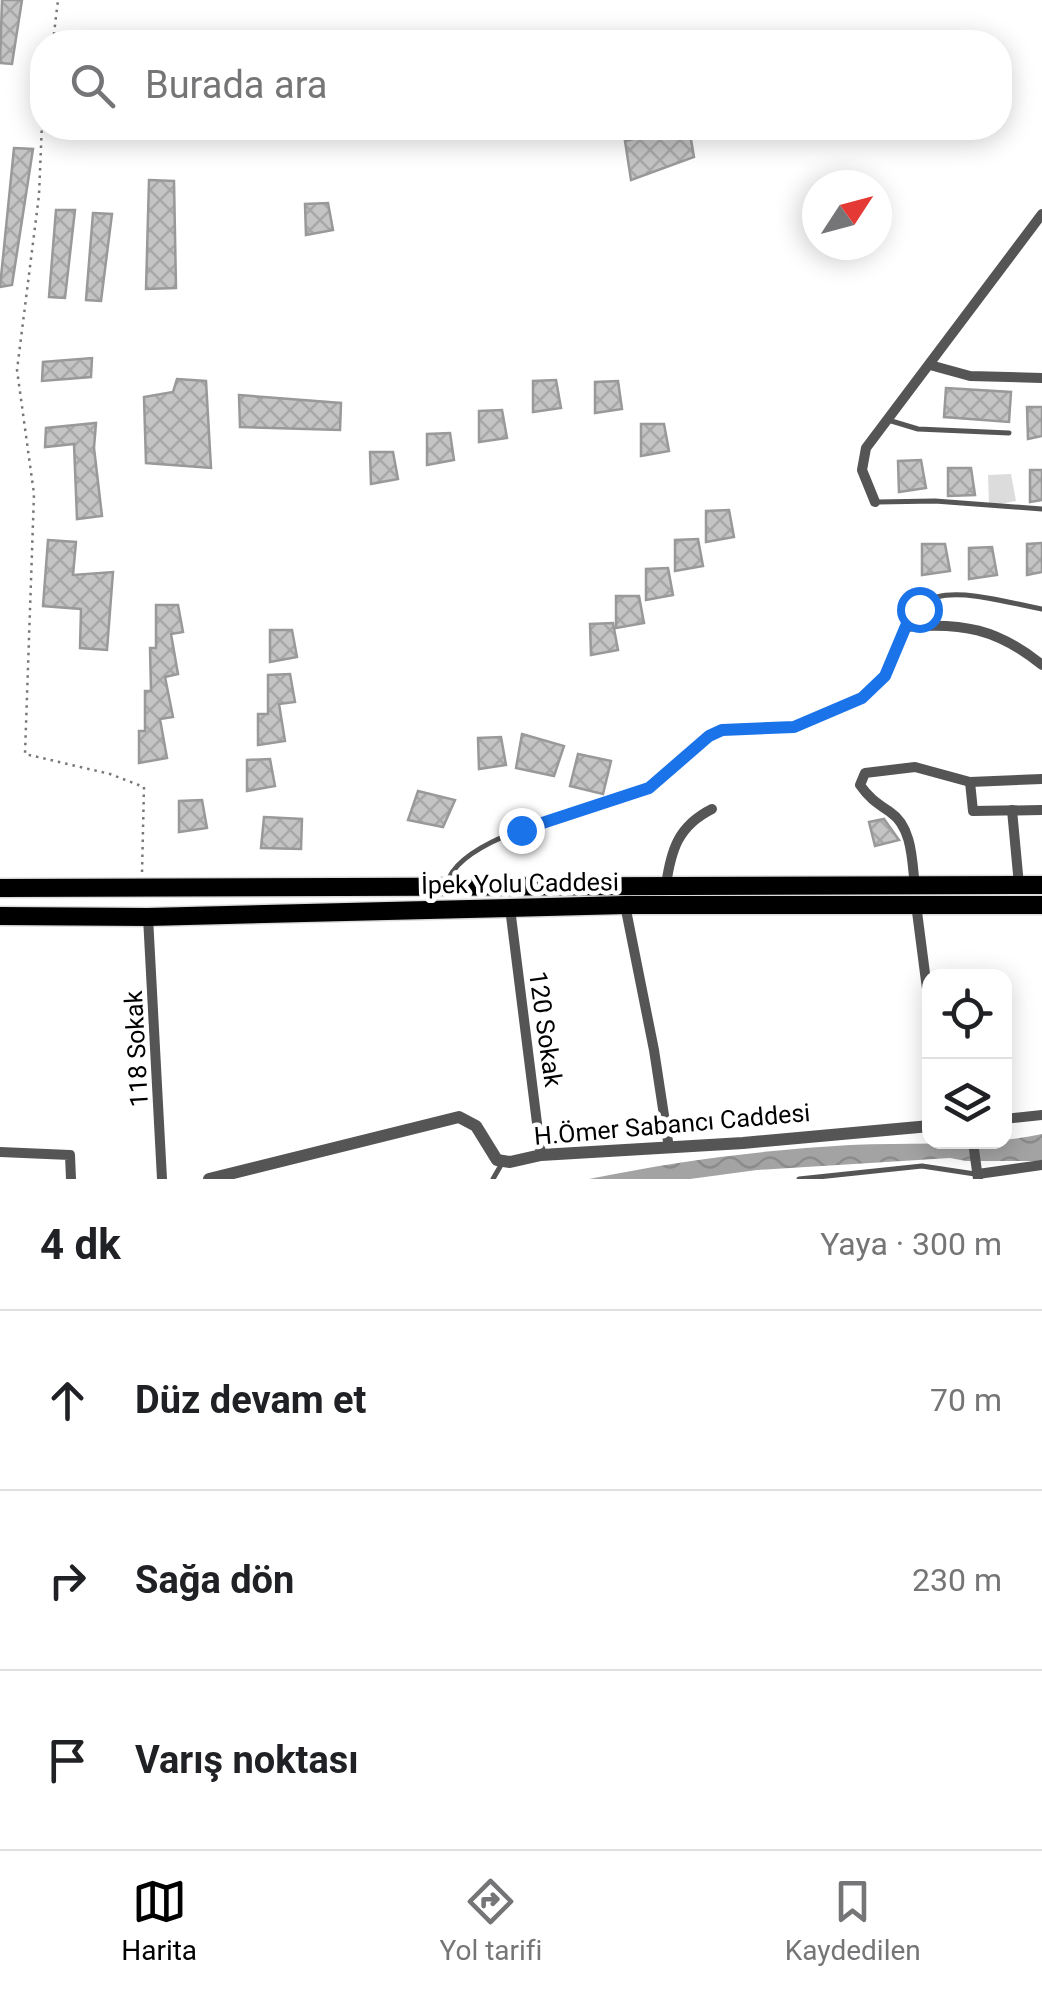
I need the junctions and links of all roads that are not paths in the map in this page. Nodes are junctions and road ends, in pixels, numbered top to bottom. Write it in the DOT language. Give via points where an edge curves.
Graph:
graph roads {
  1 [pos="1038,218"];
  2 [pos="1042,236"];
  3 [pos="930,365"];
  4 [pos="1042,378"];
  5 [pos="888,420"];
  6 [pos="1010,432"];
  7 [pos="875,502"];
  8 [pos="1042,509"];
  9 [pos="1042,610"];
  10 [pos="906,626"];
  11 [pos="1042,665"];
  12 [pos="1042,779"];
  13 [pos="970,782"];
  14 [pos="712,809"];
  15 [pos="1012,810"];
  16 [pos="1042,810"];
  17 [pos="914,884"];
  18 [pos="666,885"];
  19 [pos="1019,885"];
  20 [pos="446,886"];
  21 [pos="1042,886"];
  22 [pos="0,888"];
  23 [pos="916,904"];
  24 [pos="625,905"];
  25 [pos="1042,905"];
  26 [pos="510,908"];
  27 [pos="0,916"];
  28 [pos="148,917"];
  29 [pos="924,969"];
  30 [pos="1042,1116"];
  31 [pos="1012,1118"];
  32 [pos="922,1127"];
  33 [pos="669,1148"];
  34 [pos="0,1152"];
  35 [pos="541,1155"];
  36 [pos="503,1162"];
  37 [pos="1042,1165"];
  38 [pos="978,1172"];
  39 [pos="71,1179"];
  40 [pos="162,1179"];
  41 [pos="209,1179"];
  42 [pos="493,1179"];
  43 [pos="799,1179"];
  1 -- 2 [label="street"];
  1 -- 3 [label="street"];
  3 -- 4 [label="street" via="970,376"];
  3 -- 5 [label="street"];
  5 -- 6 [label="lane" via="910,428"];
  5 -- 7 [label="street" via="861,460"];
  7 -- 8 [label="lane"];
  9 -- 10 [label="lane" via="936,598"];
  10 -- 11 [label="street" via="980,630 1012,642"];
  10 -- 20 [label="lane" via="885,676 862,698 794,727 722,730 649,788 541,822 461,859"];
  12 -- 13 [label="street"];
  13 -- 15 [label="street" via="973,811"];
  13 -- 17 [label="street" via="916,767 864,773 860,785 867,795 901,823"];
  14 -- 18 [label="street" via="676,842"];
  15 -- 16 [label="street"];
  15 -- 19 [label="street"];
  17 -- 18 [label="highway, İpek Yolu Caddesi"];
  17 -- 19 [label="highway, İpek Yolu Caddesi"];
  17 -- 23 [label="street"];
  18 -- 20 [label="highway, İpek Yolu Caddesi"];
  19 -- 21 [label="highway, İpek Yolu Caddesi"];
  20 -- 22 [label="highway, İpek Yolu Caddesi"];
  23 -- 24 [label="highway, İpek Yolu Caddesi"];
  23 -- 25 [label="highway, İpek Yolu Caddesi"];
  23 -- 29 [label="street"];
  24 -- 26 [label="highway, İpek Yolu Caddesi"];
  24 -- 33 [label="street"];
  26 -- 28 [label="highway, İpek Yolu Caddesi"];
  26 -- 35 [label="street, 120 Sokak"];
  27 -- 28 [label="highway, İpek Yolu Caddesi"];
  28 -- 40 [label="street, 118 Sokak"];
  30 -- 31 [label="street"];
  32 -- 33 [label="street, H.Ömer Sabancı Caddesi"];
  33 -- 35 [label="street, H.Ömer Sabancı Caddesi"];
  34 -- 39 [label="street" via="70,1156"];
  35 -- 36 [label="street, H.Ömer Sabancı Caddesi"];
  36 -- 41 [label="street, H.Ömer Sabancı Caddesi" via="476,1126 459,1117"];
  36 -- 42 [label="lane"];
  37 -- 38 [label="street"];
  38 -- 43 [label="lane" via="922,1166"];
}
